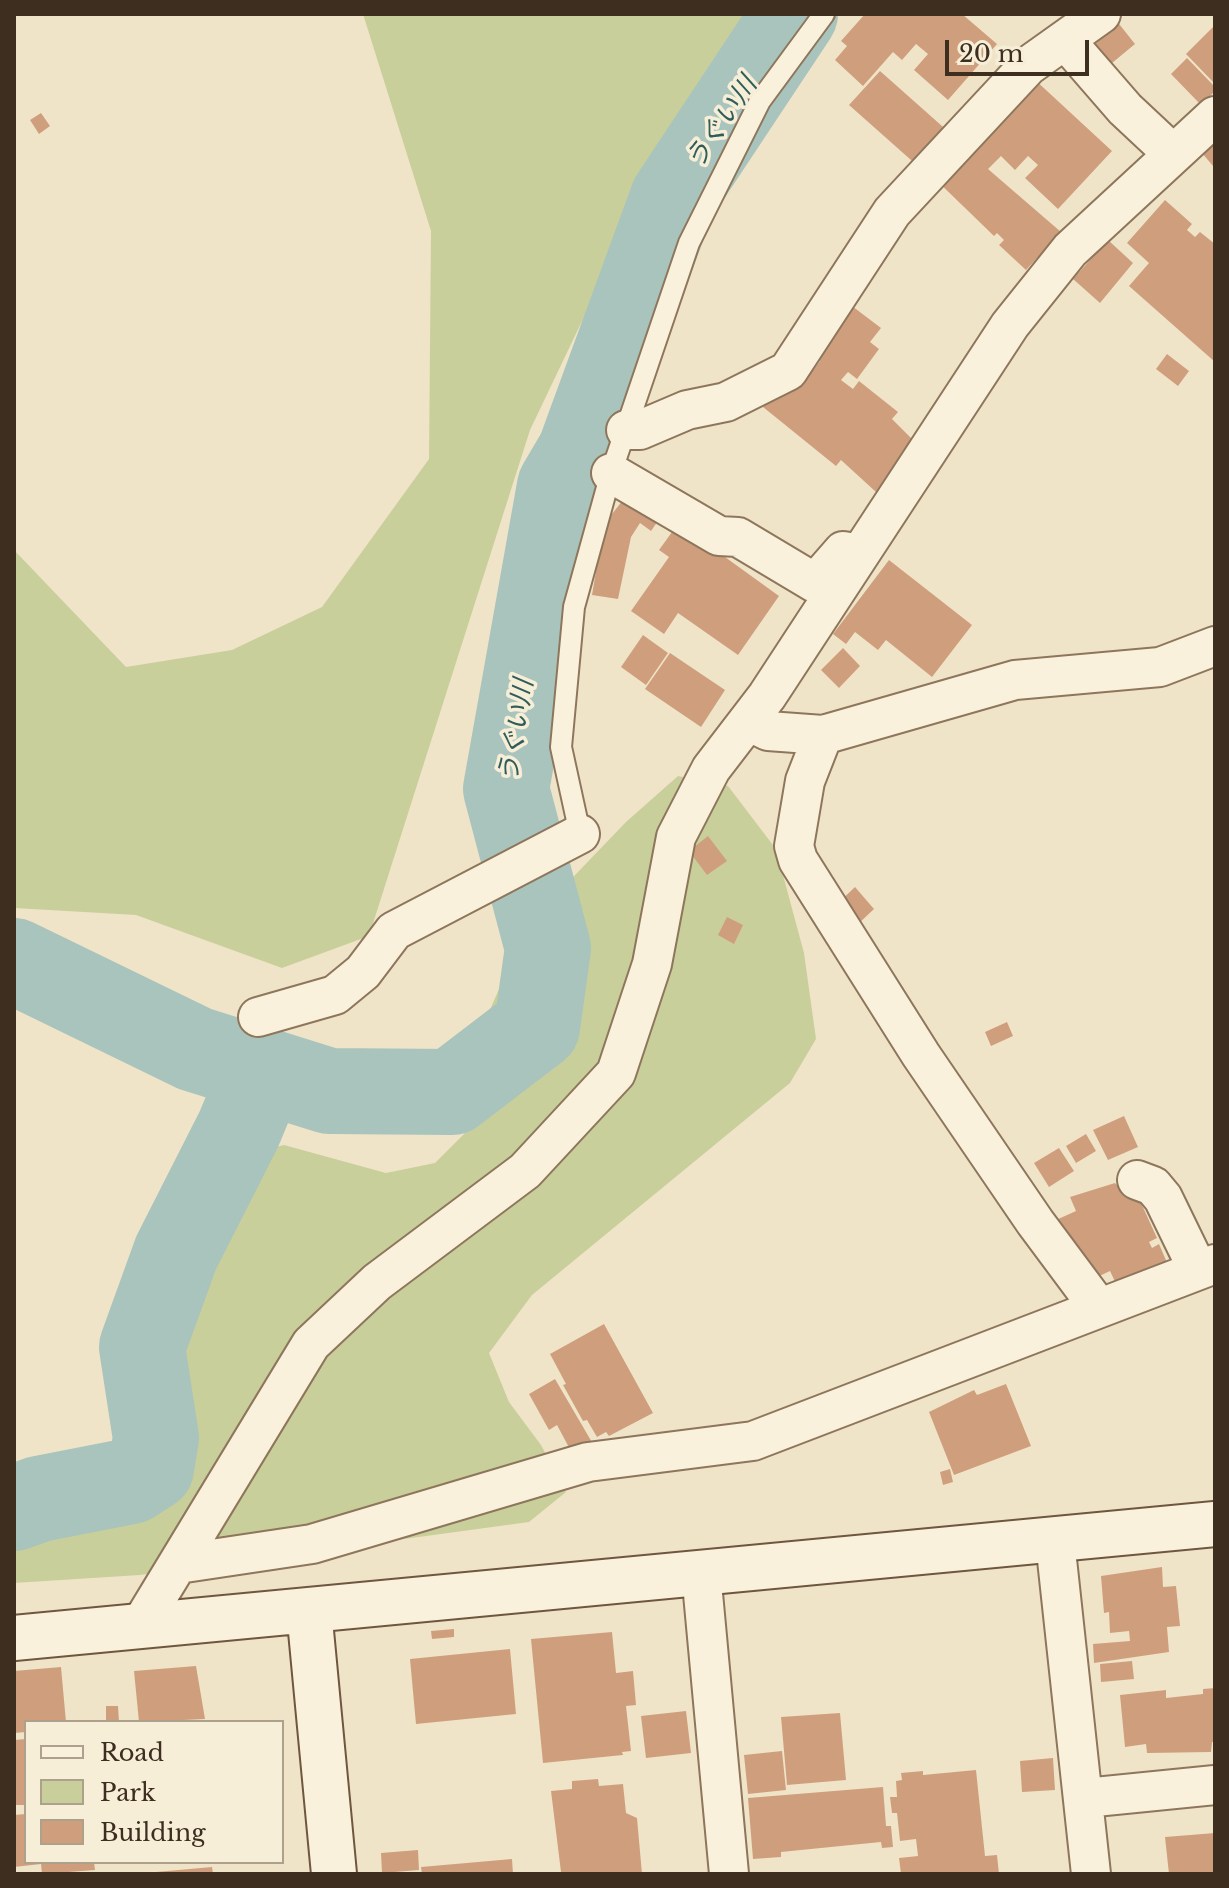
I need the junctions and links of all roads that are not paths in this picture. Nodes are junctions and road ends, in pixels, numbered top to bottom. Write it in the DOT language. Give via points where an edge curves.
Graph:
graph roads {
  1 [pos="824,14"];
  2 [pos="1101,14"];
  3 [pos="1066,41"];
  4 [pos="1215,116"];
  5 [pos="1172,153"];
  6 [pos="626,430"];
  7 [pos="611,473"];
  8 [pos="861,554"];
  9 [pos="1215,646"];
  10 [pos="748,721"];
  11 [pos="823,735"];
  12 [pos="580,834"];
  13 [pos="258,1017"];
  14 [pos="1137,1180"];
  15 [pos="1207,1267"];
  16 [pos="1099,1308"];
  17 [pos="1215,1524"];
  18 [pos="1055,1541"];
  19 [pos="178,1564"];
  20 [pos="701,1572"];
  21 [pos="309,1610"];
  22 [pos="141,1624"];
  23 [pos="14,1638"];
  24 [pos="1215,1785"];
  25 [pos="1085,1798"];
  26 [pos="334,1874"];
  27 [pos="729,1874"];
  28 [pos="1091,1874"];
  1 -- 6 [label="lane" via="760,101 689,243"];
  2 -- 3 [label="street"];
  3 -- 5 [label="street"];
  3 -- 6 [label="street" via="1028,66 892,212 788,371 726,402"];
  4 -- 5 [label="street"];
  5 -- 8 [label="street" via="1070,250 1010,325"];
  6 -- 7 [label="lane"];
  7 -- 8 [label="street" via="719,536 738,537 815,583 843,551"];
  7 -- 12 [label="lane" via="574,607 565,700 561,747"];
  8 -- 10 [label="street"];
  9 -- 11 [label="street" via="1160,667 1015,680"];
  10 -- 11 [label="street" via="768,731"];
  10 -- 19 [label="street" via="711,769 676,837 652,964 616,1073 525,1171 377,1282 311,1344"];
  11 -- 16 [label="street" via="805,781 794,846 798,860 921,1055"];
  12 -- 13 [label="street" via="394,931 363,972 335,995"];
  14 -- 15 [label="street" via="1153,1186 1163,1198"];
  15 -- 16 [label="street"];
  16 -- 19 [label="street" via="753,1441 588,1462 312,1544"];
  17 -- 18 [label="street"];
  18 -- 20 [label="street"];
  18 -- 25 [label="street"];
  19 -- 22 [label="street"];
  20 -- 21 [label="street"];
  20 -- 27 [label="street"];
  21 -- 22 [label="street"];
  21 -- 26 [label="street"];
  22 -- 23 [label="street"];
  24 -- 25 [label="street"];
  25 -- 28 [label="street"];
}
